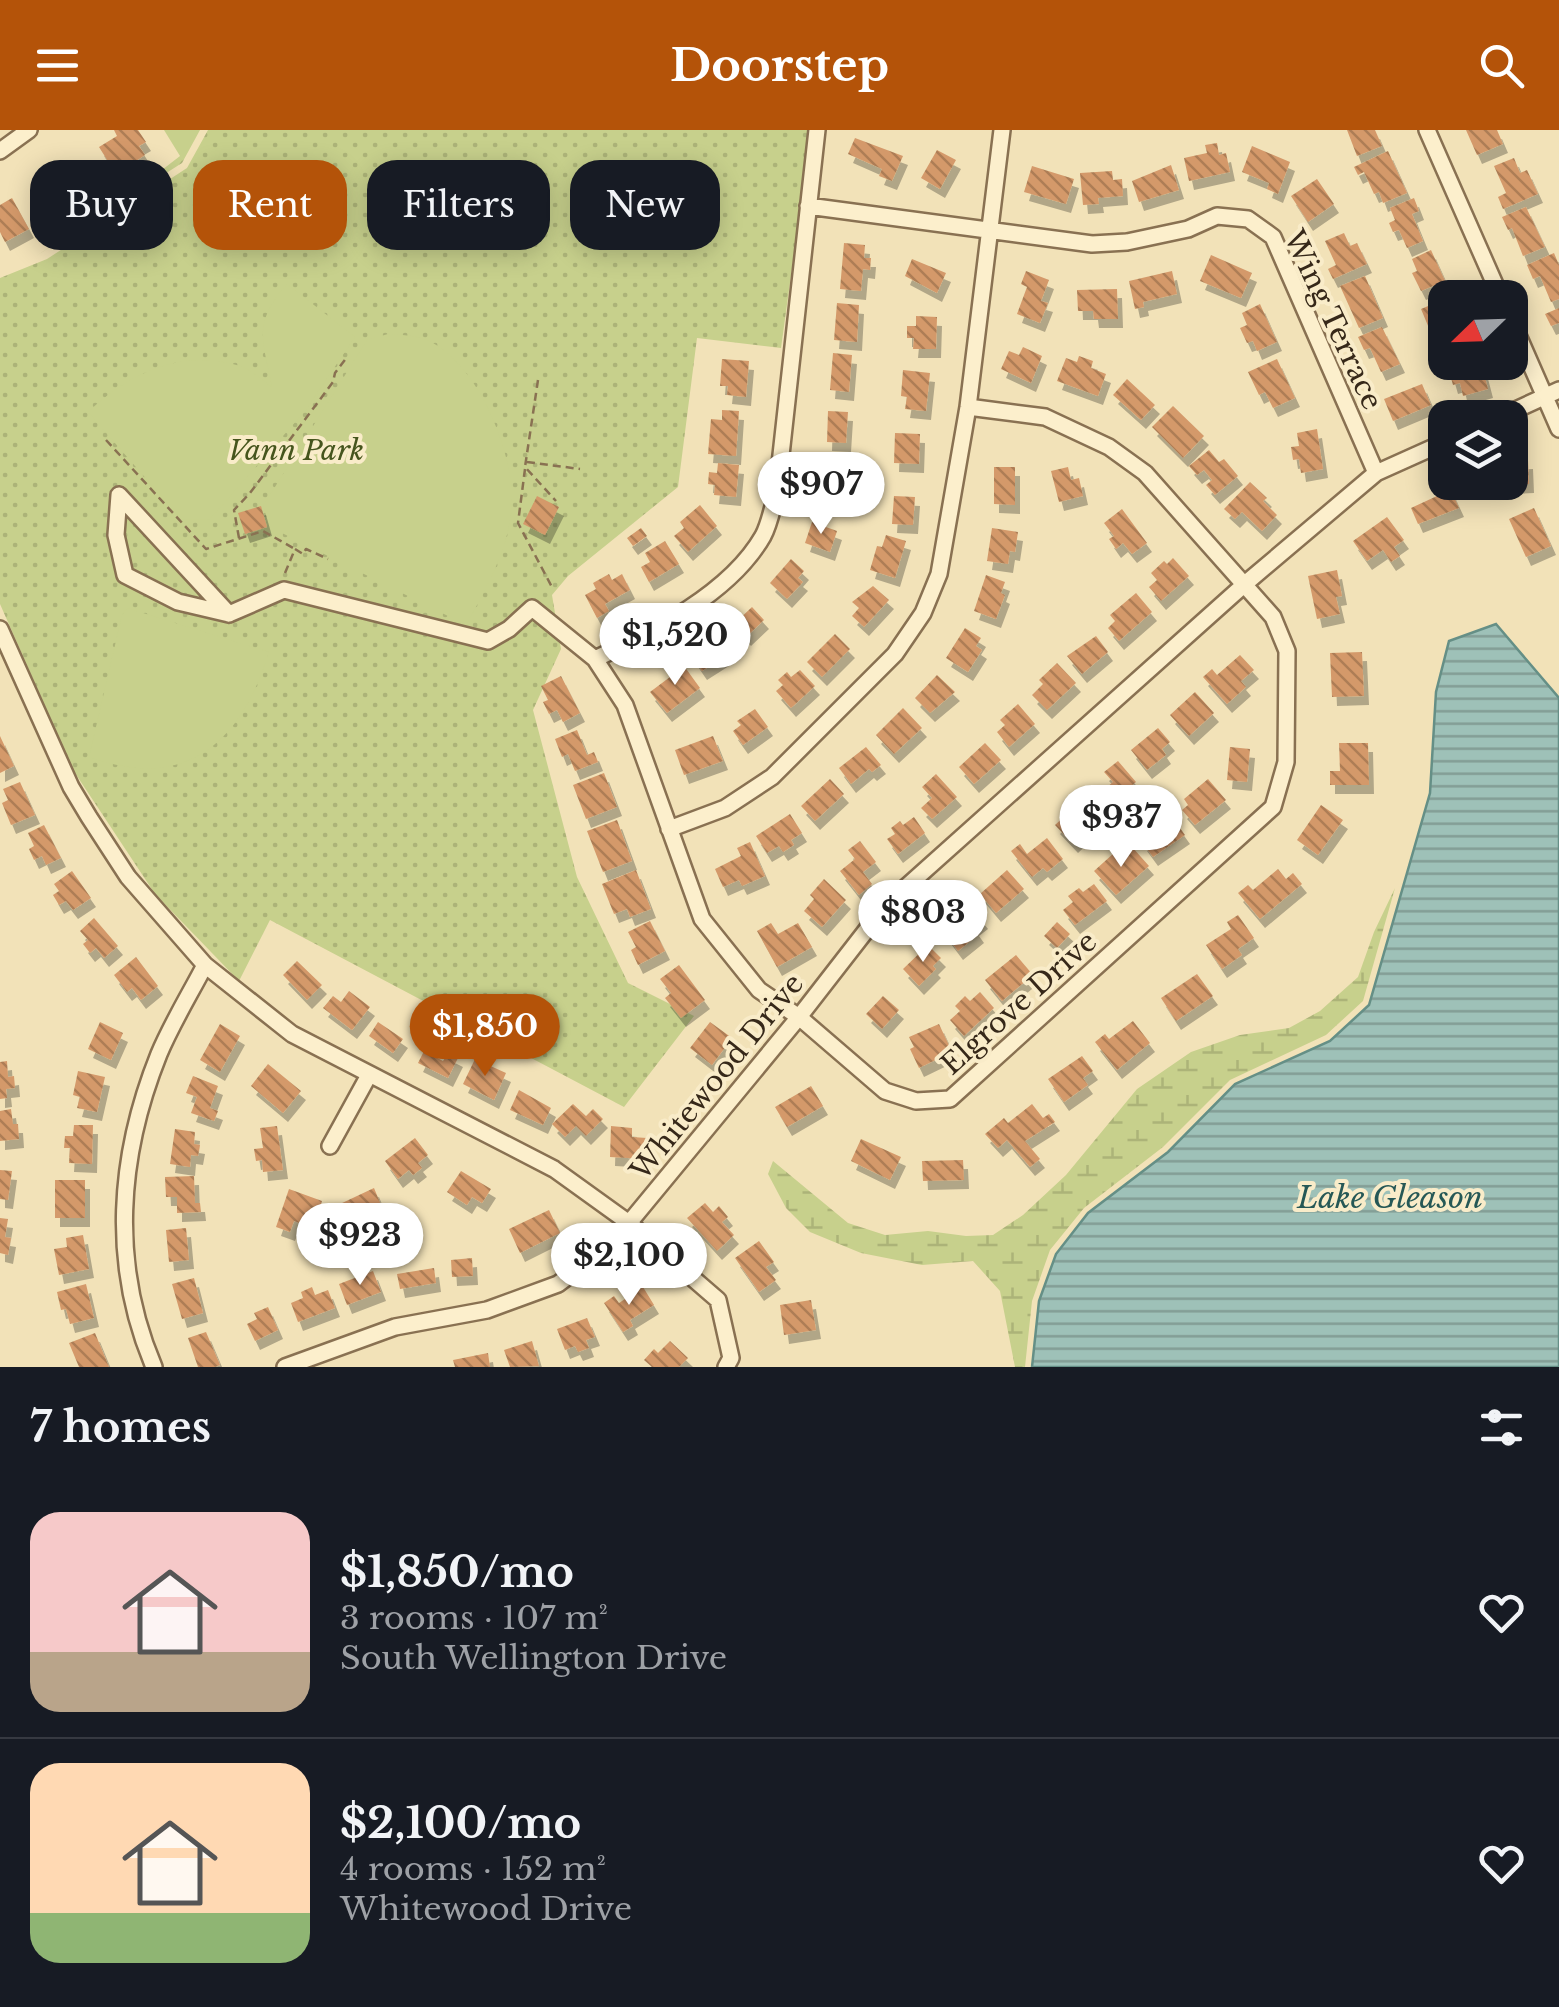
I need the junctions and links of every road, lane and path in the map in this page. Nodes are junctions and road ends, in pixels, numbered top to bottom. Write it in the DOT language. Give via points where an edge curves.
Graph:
graph roads {
  1 [pos="28,130"];
  2 [pos="817,130"];
  3 [pos="1002,130"];
  4 [pos="1427,130"];
  5 [pos="0,151"];
  6 [pos="808,206"];
  7 [pos="989,231"];
  8 [pos="1494,280"];
  9 [pos="1528,350"];
  10 [pos="347,357"];
  11 [pos="538,380"];
  12 [pos="1552,393"];
  13 [pos="1528,404"];
  14 [pos="968,406"];
  15 [pos="1559,429"];
  16 [pos="106,440"];
  17 [pos="1428,450"];
  18 [pos="527,462"];
  19 [pos="525,468"];
  20 [pos="580,469"];
  21 [pos="1376,473"];
  22 [pos="556,500"];
  23 [pos="240,539"];
  24 [pos="294,549"];
  25 [pos="328,559"];
  26 [pos="285,574"];
  27 [pos="1246,583"];
  28 [pos="553,589"];
  29 [pos="229,614"];
  30 [pos="0,629"];
  31 [pos="595,659"];
  32 [pos="669,829"];
  33 [pos="205,965"];
  34 [pos="799,1018"];
  35 [pos="369,1075"];
  36 [pos="330,1146"];
  37 [pos="629,1223"];
  38 [pos="154,1367"];
  39 [pos="284,1367"];
  40 [pos="726,1367"];
  1 -- 5 [label="street"];
  2 -- 6 [label="street"];
  3 -- 7 [label="street"];
  4 -- 8 [label="street"];
  6 -- 7 [label="street, Wing Terrace"];
  6 -- 31 [label="street" via="777,491 764,535 737,570 686,610"];
  7 -- 14 [label="street"];
  7 -- 21 [label="street, Wing Terrace" via="1110,243 1188,229 1218,216 1248,219 1273,237"];
  9 -- 12 [label="street"];
  10 -- 23 [label="path" via="234,510"];
  11 -- 18 [label="path"];
  12 -- 13 [label="street"];
  12 -- 15 [label="street"];
  14 -- 27 [label="street, Elgrove Drive" via="1046,416 1109,446 1145,473"];
  14 -- 32 [label="street" via="939,574 896,654 772,777 725,808"];
  16 -- 23 [label="path" via="206,550"];
  17 -- 21 [label="street, Whitewood Drive"];
  18 -- 19 [label="path"];
  18 -- 20 [label="path"];
  19 -- 22 [label="path"];
  19 -- 28 [label="path" via="518,523"];
  21 -- 27 [label="street, Whitewood Drive"];
  23 -- 24 [label="path" via="263,530"];
  24 -- 25 [label="path"];
  24 -- 26 [label="path"];
  27 -- 34 [label="street, Whitewood Drive" via="886,905"];
  27 -- 34 [label="street, Elgrove Drive" via="1273,617 1287,652 1286,762 1273,807 950,1099 916,1101 886,1091"];
  29 -- 29 [label="street" via="180,561 119,495 116,535 126,575 178,602"];
  29 -- 31 [label="street, Elgrove Drive" via="284,590 488,640 532,608"];
  30 -- 33 [label="street" via="89,817 128,876"];
  31 -- 32 [label="street, Elgrove Drive" via="625,705"];
  32 -- 34 [label="street, Elgrove Drive" via="702,920 760,990"];
  33 -- 35 [label="street" via="292,1034"];
  33 -- 38 [label="street" via="160,1053 129,1145 125,1244 132,1302"];
  34 -- 37 [label="street, Whitewood Drive"];
  35 -- 36 [label="street"];
  35 -- 37 [label="street" via="554,1170"];
  37 -- 39 [label="street, Whitewood Drive" via="558,1284 487,1310 395,1327"];
  37 -- 40 [label="street" via="718,1300 731,1358"];
}
